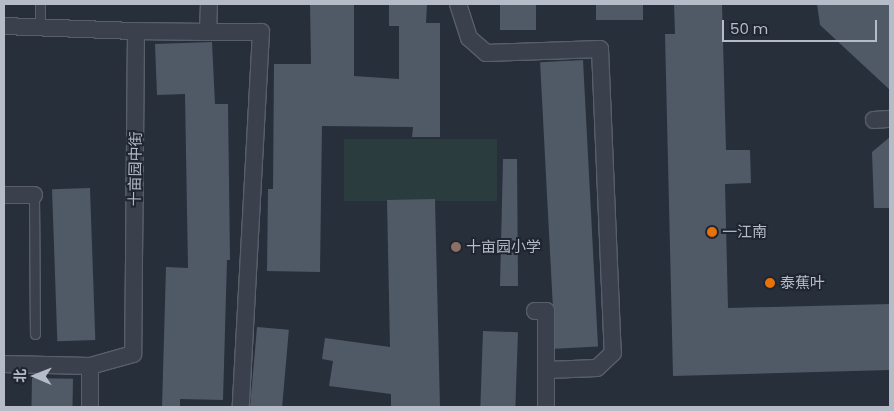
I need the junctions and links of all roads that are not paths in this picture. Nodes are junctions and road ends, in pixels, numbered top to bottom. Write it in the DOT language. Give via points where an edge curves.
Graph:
graph roads {
  1 [pos="40,4"];
  2 [pos="209,4"];
  3 [pos="458,4"];
  4 [pos="4,26"];
  5 [pos="40,28"];
  6 [pos="136,31"];
  7 [pos="208,32"];
  8 [pos="4,195"];
  9 [pos="34,195"];
  10 [pos="535,311"];
  11 [pos="35,334"];
  12 [pos="4,364"];
  13 [pos="90,366"];
  14 [pos="547,370"];
  15 [pos="90,407"];
  16 [pos="241,407"];
  17 [pos="546,407"];
  1 -- 5 [label="lane"];
  2 -- 7 [label="street"];
  3 -- 14 [label="street" via="469,38 486,54 600,49 612,353 597,368"];
  4 -- 5 [label="street"];
  5 -- 6 [label="street"];
  6 -- 7 [label="street"];
  6 -- 13 [label="street, 十亩园中街" via="133,354"];
  7 -- 16 [label="street" via="260,32"];
  8 -- 9 [label="street"];
  9 -- 11 [label="lane"];
  10 -- 14 [label="street" via="546,311"];
  12 -- 13 [label="street"];
  13 -- 15 [label="street"];
  14 -- 17 [label="street"];
}
